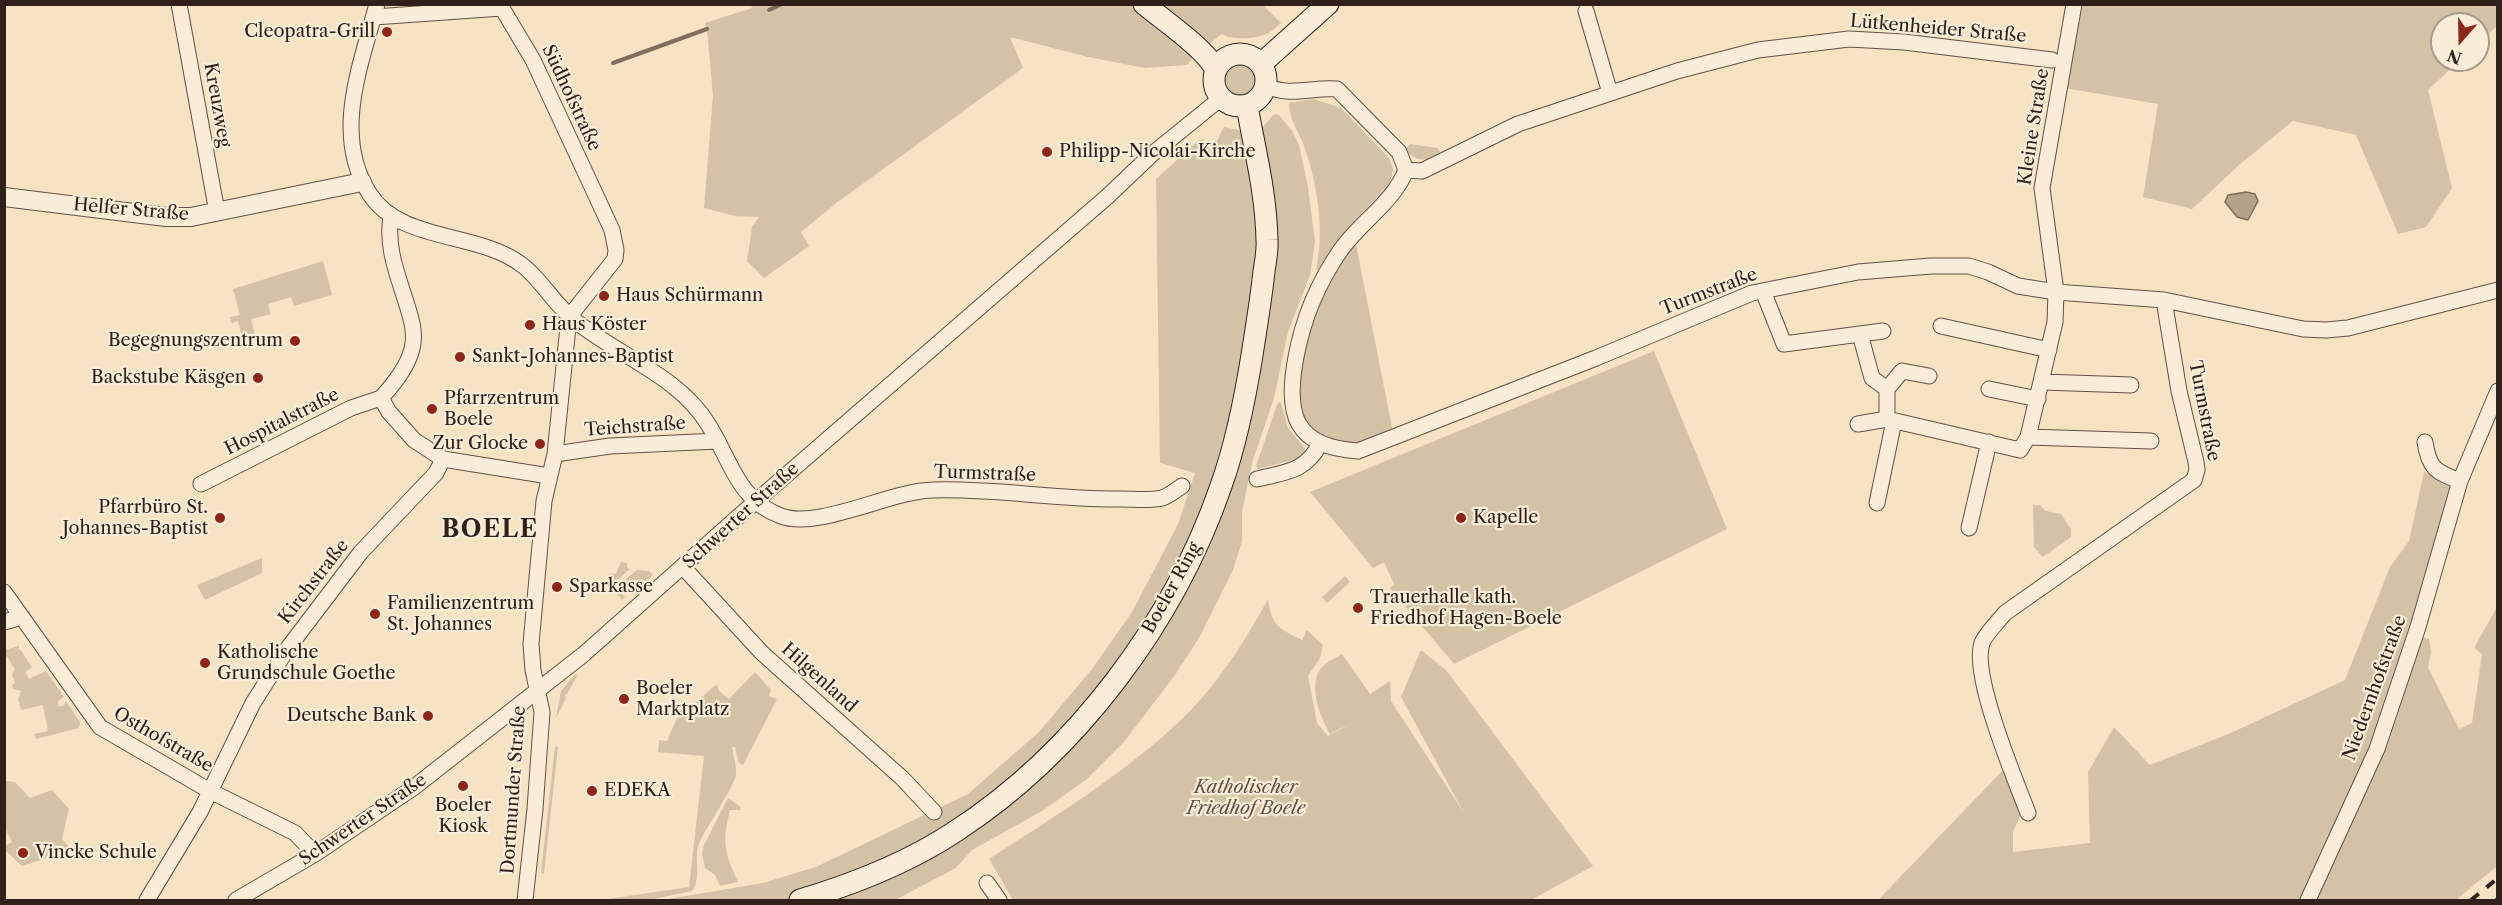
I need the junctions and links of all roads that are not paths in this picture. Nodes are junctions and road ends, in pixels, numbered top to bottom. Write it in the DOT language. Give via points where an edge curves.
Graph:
graph roads {
  1 [pos="179,4"];
  2 [pos="1144,4"];
  3 [pos="1158,4"];
  4 [pos="1328,4"];
  5 [pos="2074,4"];
  6 [pos="501,6"];
  7 [pos="376,11"];
  8 [pos="1586,11"];
  9 [pos="2052,60"];
  10 [pos="1222,63"];
  11 [pos="1261,63"];
  12 [pos="1266,86"];
  13 [pos="1610,93"];
  14 [pos="1220,99"];
  15 [pos="1247,106"];
  16 [pos="1406,170"];
  17 [pos="362,182"];
  18 [pos="4,197"];
  19 [pos="217,212"];
  20 [pos="391,217"];
  21 [pos="2498,290"];
  22 [pos="1763,291"];
  23 [pos="2056,292"];
  24 [pos="2164,300"];
  25 [pos="569,316"];
  26 [pos="1941,326"];
  27 [pos="1883,331"];
  28 [pos="1860,334"];
  29 [pos="2049,350"];
  30 [pos="1929,376"];
  31 [pos="2042,382"];
  32 [pos="2132,385"];
  33 [pos="1989,388"];
  34 [pos="1887,389"];
  35 [pos="2498,391"];
  36 [pos="381,398"];
  37 [pos="2038,399"];
  38 [pos="1890,420"];
  39 [pos="1858,424"];
  40 [pos="2028,437"];
  41 [pos="718,441"];
  42 [pos="2151,441"];
  43 [pos="1989,442"];
  44 [pos="2425,442"];
  45 [pos="1320,444"];
  46 [pos="555,454"];
  47 [pos="443,459"];
  48 [pos="549,476"];
  49 [pos="1257,480"];
  50 [pos="2460,481"];
  51 [pos="201,484"];
  52 [pos="1182,486"];
  53 [pos="755,501"];
  54 [pos="1877,503"];
  55 [pos="1969,528"];
  56 [pos="683,567"];
  57 [pos="4,592"];
  58 [pos="22,617"];
  59 [pos="4,622"];
  60 [pos="538,690"];
  61 [pos="210,791"];
  62 [pos="934,812"];
  63 [pos="2028,813"];
  64 [pos="315,854"];
  65 [pos="987,883"];
  66 [pos="527,898"];
  67 [pos="147,900"];
  68 [pos="236,900"];
  69 [pos="800,900"];
  70 [pos="999,900"];
  71 [pos="2308,900"];
  1 -- 19 [label="street, Kreuzweg"];
  2 -- 10 [label="main road" via="1212,62"];
  3 -- 10 [label="main road"];
  4 -- 11 [label="main road"];
  5 -- 23 [label="street, Kleine Straße" via="2042,188"];
  6 -- 7 [label="street, Südhofstraße"];
  6 -- 25 [label="street, Südhofstraße" via="533,60 612,230 616,250 610,267"];
  7 -- 17 [label="street" via="351,111 352,140"];
  8 -- 13 [label="street"];
  9 -- 13 [label="street, Lütkenheider Straße" via="1849,39 1758,50"];
  10 -- 11 [label="main road" via="1239,54 1250,55"];
  10 -- 14 [label="main road" via="1214,86"];
  11 -- 12 [label="main road"];
  12 -- 15 [label="main road" via="1259,99"];
  12 -- 16 [label="street" via="1287,93 1337,89 1399,152"];
  13 -- 16 [label="street, Lütkenheider Straße" via="1518,124 1422,171"];
  14 -- 15 [label="main road" via="1230,105"];
  14 -- 53 [label="street, Schwerter Straße"];
  15 -- 69 [label="main road, Boeler Ring" via="1259,159 1268,242 1244,404 1221,486 1158,619 1111,687 1015,788 955,832 889,868"];
  16 -- 45 [label="street" via="1395,191 1340,252 1306,316 1290,395 1298,422"];
  17 -- 19 [label="street, Helfer Straße"];
  17 -- 20 [label="street"];
  18 -- 19 [label="street, Helfer Straße" via="166,217"];
  20 -- 25 [label="street" via="494,250 522,265"];
  20 -- 36 [label="street" via="390,252 409,312 413,345 395,382"];
  21 -- 24 [label="street, Turmstraße" via="2326,330 2303,329"];
  22 -- 23 [label="street, Turmstraße" via="1858,272 1969,266 2018,286"];
  22 -- 28 [label="street" via="1784,344"];
  22 -- 45 [label="street, Turmstraße" via="1358,451 1335,450"];
  23 -- 24 [label="street, Turmstraße"];
  23 -- 29 [label="street, Kleine Straße"];
  24 -- 63 [label="street, Turmstraße" via="2196,462 2194,480 2005,613 1983,643 1980,671"];
  25 -- 41 [label="street" via="672,387 695,407"];
  25 -- 46 [label="street, Dortmunder Straße"];
  26 -- 29 [label="street"];
  27 -- 28 [label="street"];
  28 -- 34 [label="street" via="1872,378"];
  29 -- 31 [label="street, Kleine Straße"];
  30 -- 34 [label="street" via="1902,371"];
  31 -- 32 [label="street"];
  31 -- 37 [label="street, Kleine Straße"];
  33 -- 37 [label="street"];
  34 -- 38 [label="street"];
  35 -- 50 [label="street, Niedernhofstraße"];
  36 -- 47 [label="street" via="414,440"];
  36 -- 51 [label="street, Hospitalstraße" via="351,408"];
  37 -- 40 [label="street, Kleine Straße"];
  38 -- 39 [label="street"];
  38 -- 43 [label="street"];
  38 -- 54 [label="street"];
  40 -- 42 [label="street"];
  40 -- 43 [label="street" via="2020,450"];
  41 -- 46 [label="street, Teichstraße" via="610,446"];
  41 -- 53 [label="street" via="744,490"];
  43 -- 55 [label="street"];
  44 -- 50 [label="street" via="2427,459 2433,467"];
  45 -- 49 [label="street" via="1305,465"];
  46 -- 48 [label="street, Dortmunder Straße"];
  47 -- 48 [label="street"];
  47 -- 61 [label="street, Kirchstraße" via="436,474 361,552 288,648 253,704"];
  48 -- 60 [label="street, Dortmunder Straße" via="531,644"];
  50 -- 71 [label="street, Niedernhofstraße" via="2418,627 2377,749"];
  52 -- 53 [label="street, Turmstraße" via="1163,498 1100,499 981,489 928,490 841,512 794,519"];
  53 -- 56 [label="street, Schwerter Straße"];
  56 -- 60 [label="street, Schwerter Straße"];
  56 -- 62 [label="street, Hilgenland" via="762,653 902,778"];
  57 -- 58 [label="street, Osthofstraße"];
  58 -- 59 [label="street"];
  58 -- 61 [label="street, Osthofstraße" via="100,728"];
  60 -- 64 [label="street, Schwerter Straße" via="413,789"];
  60 -- 66 [label="street, Dortmunder Straße" via="541,725"];
  61 -- 64 [label="street, Osthofstraße" via="295,833"];
  61 -- 67 [label="street, Kirchstraße"];
  64 -- 68 [label="street, Schwerter Straße"];
  65 -- 70 [label="street"];
}
